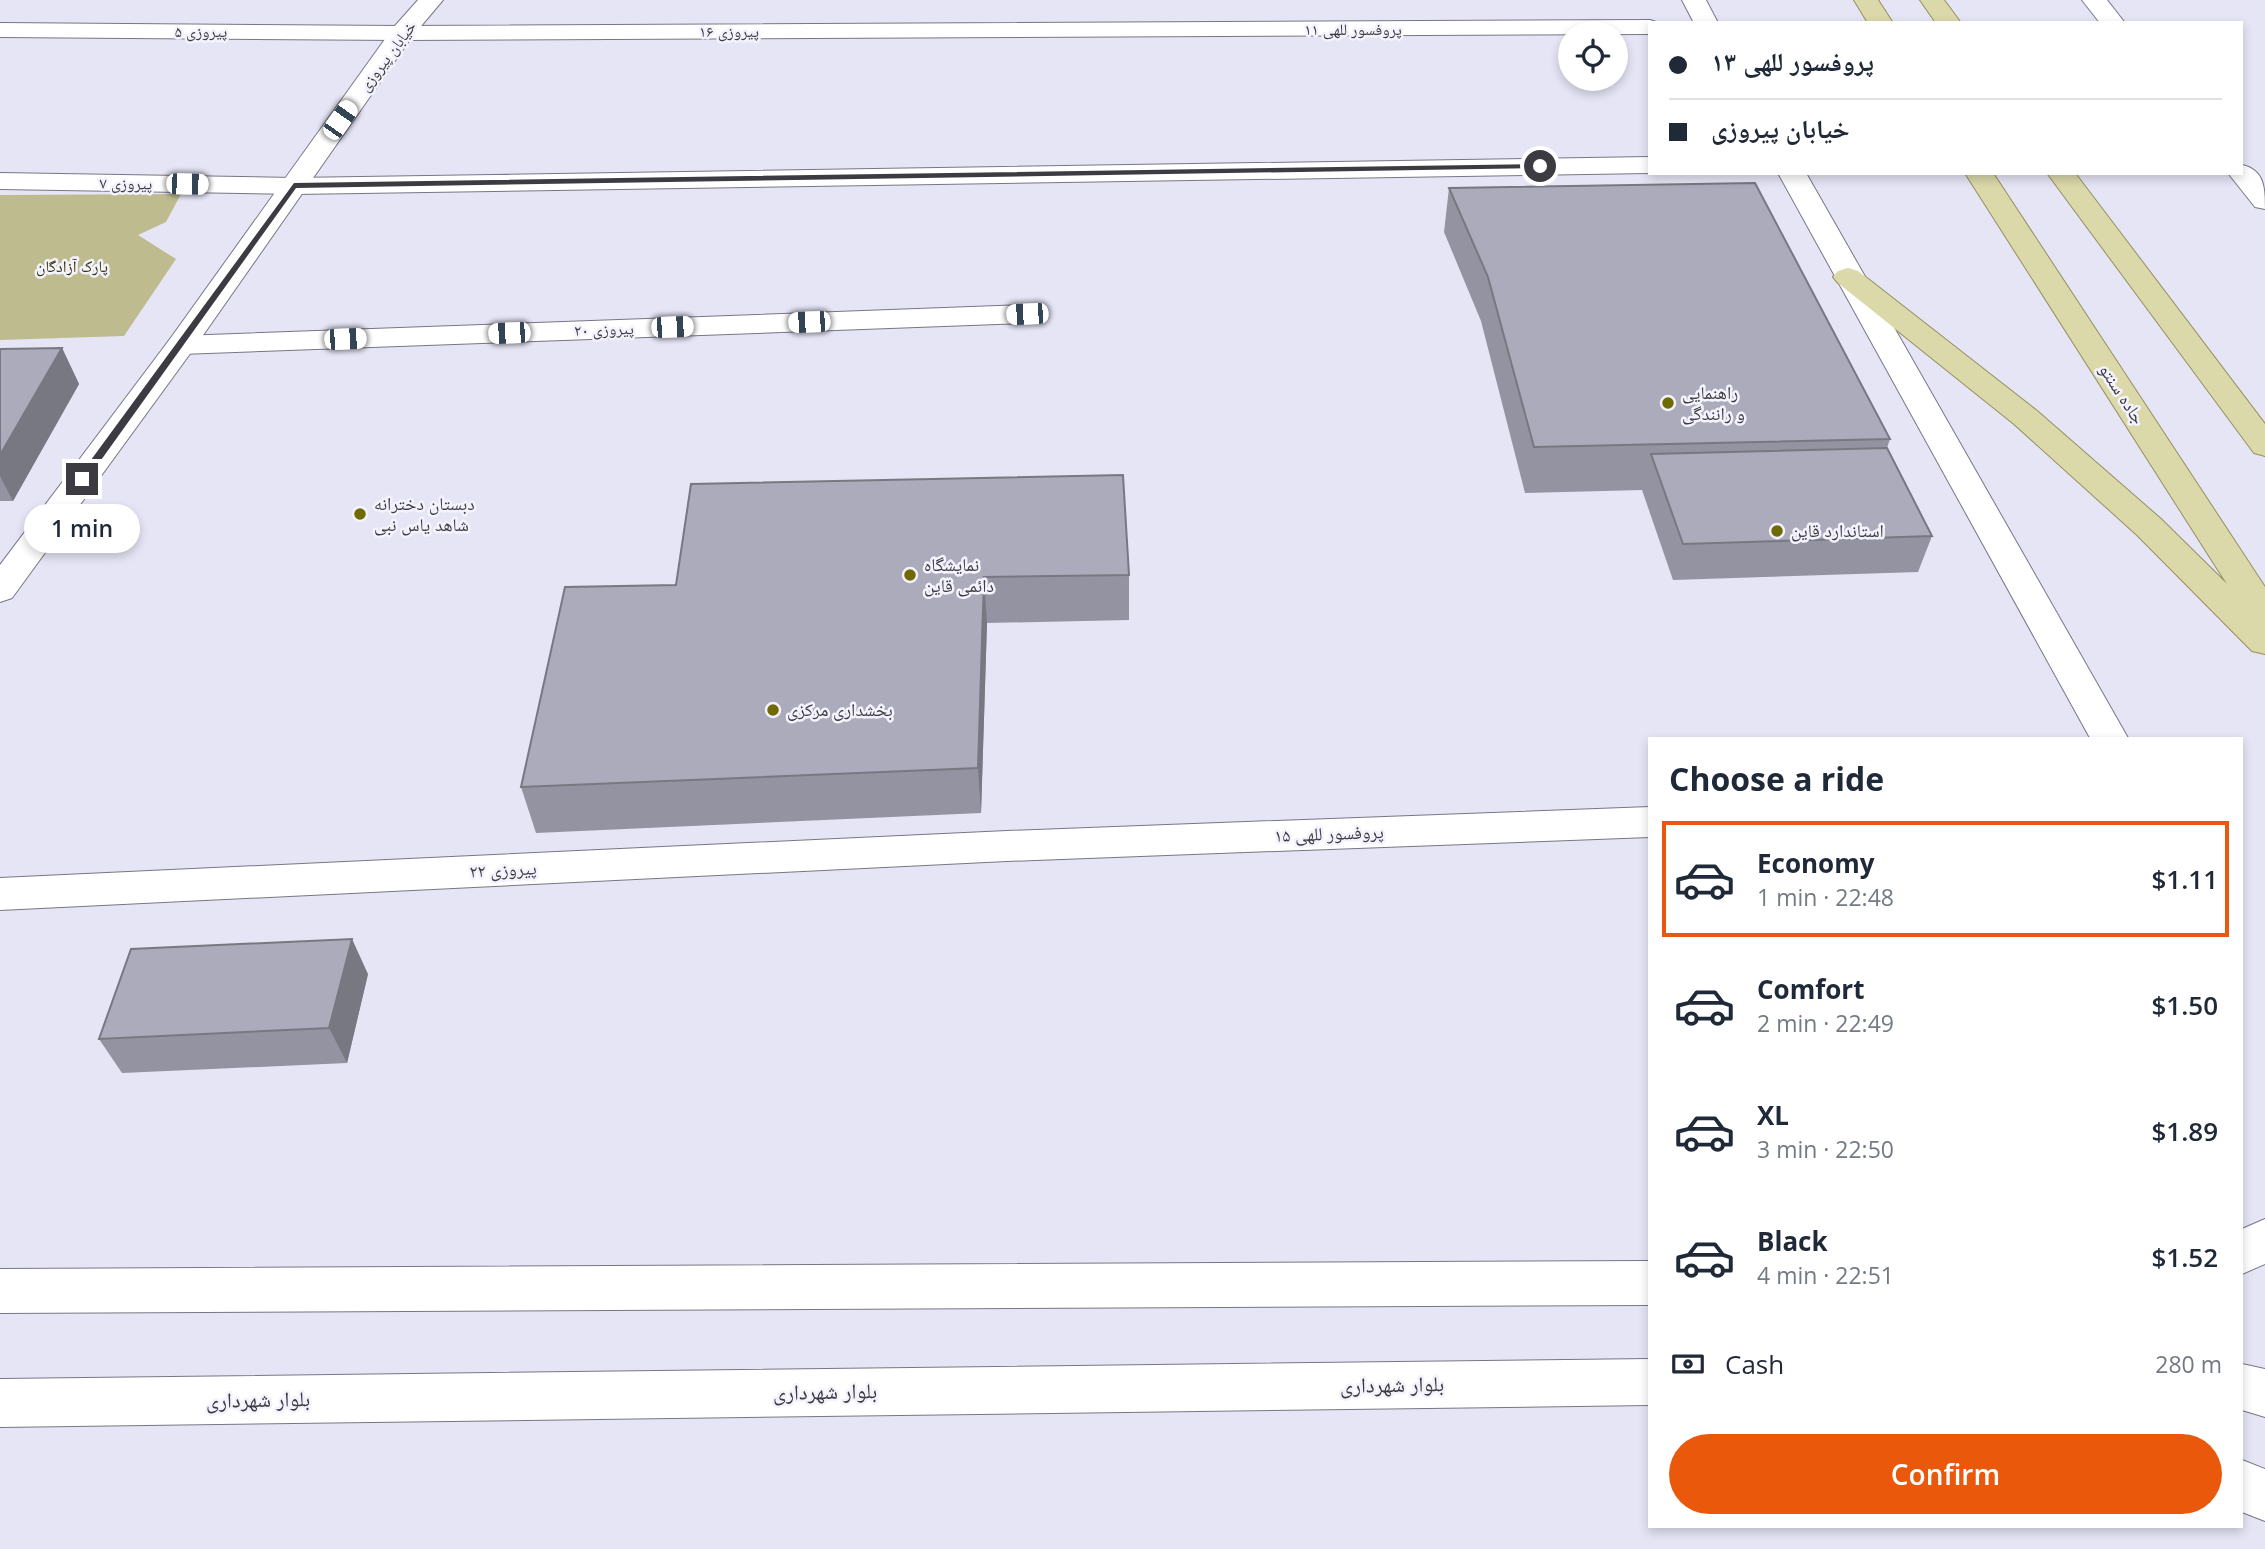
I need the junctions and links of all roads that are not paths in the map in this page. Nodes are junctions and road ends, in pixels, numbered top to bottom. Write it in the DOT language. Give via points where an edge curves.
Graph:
graph roads {
  1 [pos="431,0"];
  2 [pos="1694,0"];
  3 [pos="1866,0"];
  4 [pos="1932,0"];
  5 [pos="2094,0"];
  6 [pos="1705,21"];
  7 [pos="1880,21"];
  8 [pos="1948,21"];
  9 [pos="2111,21"];
  10 [pos="1648,27"];
  11 [pos="0,30"];
  12 [pos="1056,30"];
  13 [pos="402,33"];
  14 [pos="1648,164"];
  15 [pos="2243,174"];
  16 [pos="1793,175"];
  17 [pos="1980,175"];
  18 [pos="2063,175"];
  19 [pos="0,181"];
  20 [pos="294,186"];
  21 [pos="2265,201"];
  22 [pos="1848,277"];
  23 [pos="1027,314"];
  24 [pos="181,345"];
  25 [pos="2265,446"];
  26 [pos="0,590"];
  27 [pos="2265,615"];
  28 [pos="2265,642"];
  29 [pos="2108,737"];
  30 [pos="1648,822"];
  31 [pos="1007,846"];
  32 [pos="0,894"];
  33 [pos="2265,1240"];
  34 [pos="2243,1252"];
  35 [pos="1648,1262"];
  36 [pos="1466,1283"];
  37 [pos="1648,1283"];
  38 [pos="0,1292"];
  39 [pos="1648,1382"];
  40 [pos="2243,1387"];
  41 [pos="2265,1393"];
  42 [pos="0,1403"];
  43 [pos="2243,1485"];
  44 [pos="2265,1496"];
  1 -- 13 [label="street, خیابان پیروزی"];
  2 -- 6 [label="street"];
  3 -- 7 [label="main road"];
  4 -- 8 [label="main road"];
  5 -- 9 [label="street"];
  10 -- 12 [label="street, پروفسور للهی ۱۱"];
  11 -- 13 [label="street, پیروزی ۵"];
  12 -- 13 [label="street, پیروزی ۱۶"];
  13 -- 20 [label="street, خیابان پیروزی"];
  14 -- 20 [label="street, پیروزی ۷"];
  15 -- 21 [label="street"];
  16 -- 22 [label="street"];
  17 -- 27 [label="main road, جاده سنتو"];
  18 -- 25 [label="main road"];
  19 -- 20 [label="street, پیروزی ۷"];
  20 -- 24 [label="street, خیابان پیروزی"];
  22 -- 28 [label="main road" via="2025,417 2149,527"];
  22 -- 29 [label="street"];
  23 -- 24 [label="street, پیروزی ۲۰"];
  24 -- 26 [label="street, خیابان پیروزی"];
  30 -- 31 [label="street, پروفسور للهی ۱۵"];
  31 -- 32 [label="street, پیروزی ۲۲"];
  33 -- 34 [label="street"];
  35 -- 36 [label="street"];
  36 -- 37 [label="street"];
  36 -- 38 [label="street"];
  39 -- 42 [label="street, بلوار شهرداری"];
  40 -- 41 [label="street"];
  43 -- 44 [label="street"];
}
